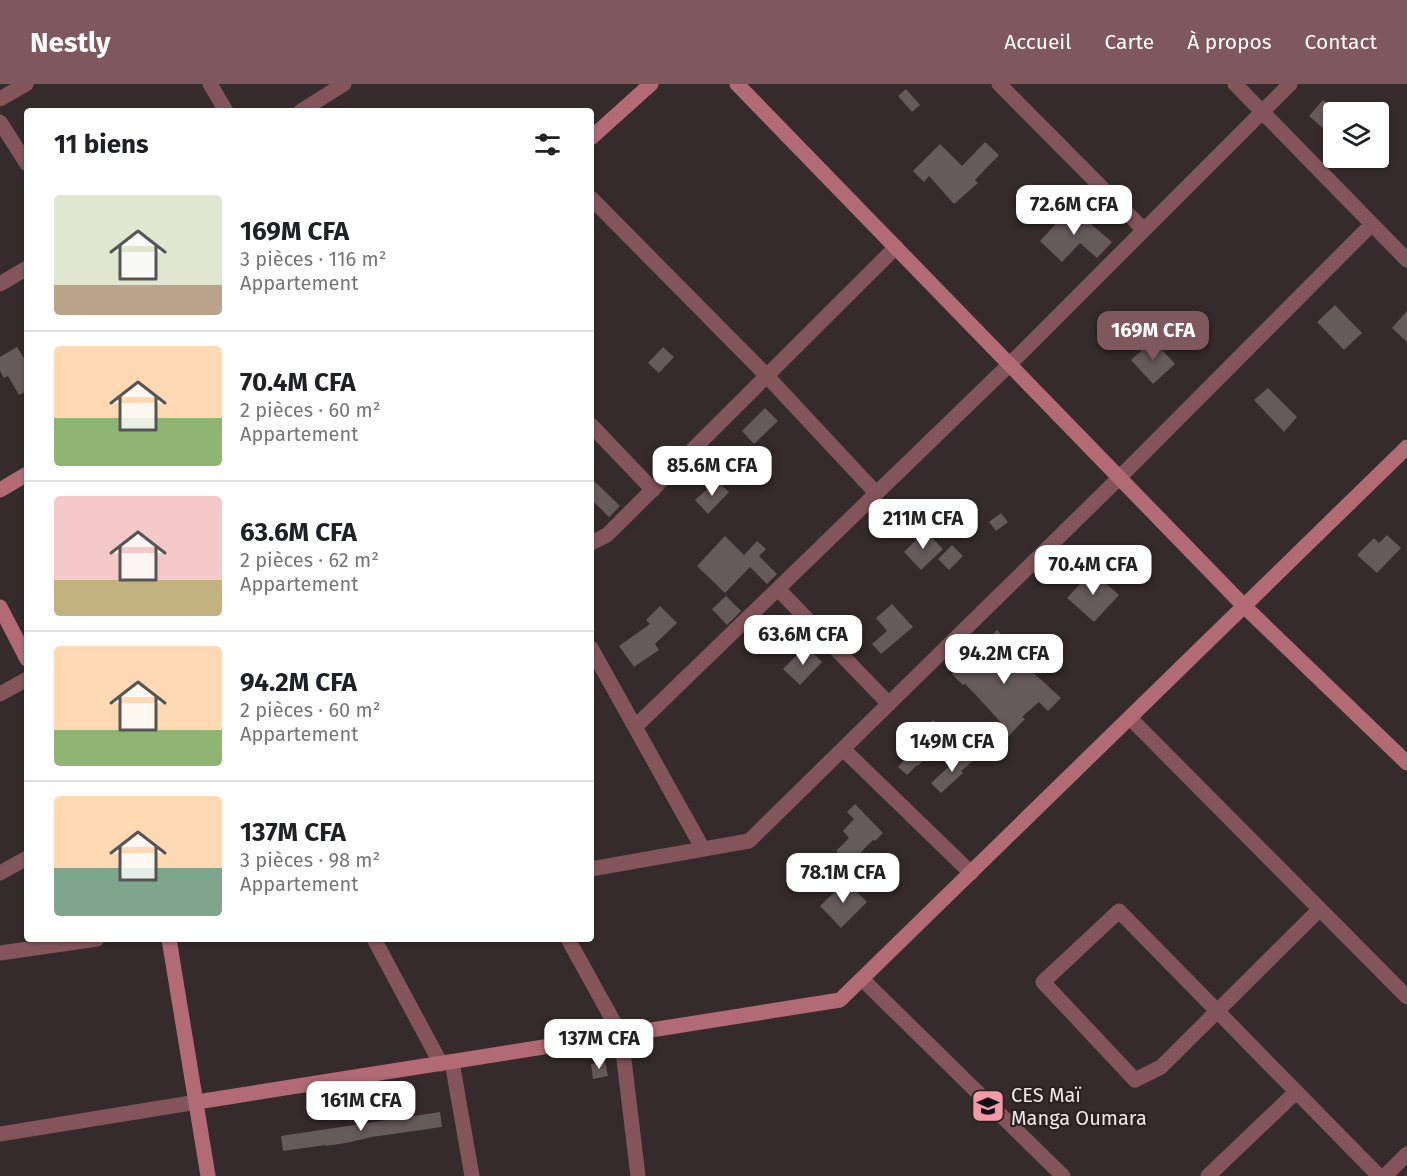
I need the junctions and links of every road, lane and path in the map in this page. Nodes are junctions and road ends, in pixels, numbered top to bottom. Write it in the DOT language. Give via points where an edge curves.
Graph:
graph roads {
  1 [pos="26,84"];
  2 [pos="210,84"];
  3 [pos="344,84"];
  4 [pos="651,84"];
  5 [pos="738,84"];
  6 [pos="999,84"];
  7 [pos="1234,84"];
  8 [pos="1290,84"];
  9 [pos="0,99"];
  10 [pos="224,108"];
  11 [pos="306,108"];
  12 [pos="1262,112"];
  13 [pos="0,122"];
  14 [pos="594,135"];
  15 [pos="24,159"];
  16 [pos="594,201"];
  17 [pos="1372,224"];
  18 [pos="1144,230"];
  19 [pos="896,247"];
  20 [pos="1407,260"];
  21 [pos="24,270"];
  22 [pos="0,284"];
  23 [pos="1010,364"];
  24 [pos="768,376"];
  25 [pos="594,428"];
  26 [pos="1407,447"];
  27 [pos="24,476"];
  28 [pos="1120,477"];
  29 [pos="0,490"];
  30 [pos="653,490"];
  31 [pos="876,493"];
  32 [pos="594,542"];
  33 [pos="778,589"];
  34 [pos="1245,606"];
  35 [pos="0,608"];
  36 [pos="24,652"];
  37 [pos="594,653"];
  38 [pos="24,681"];
  39 [pos="0,694"];
  40 [pos="889,704"];
  41 [pos="1130,718"];
  42 [pos="635,727"];
  43 [pos="843,749"];
  44 [pos="1407,763"];
  45 [pos="703,849"];
  46 [pos="24,860"];
  47 [pos="594,868"];
  48 [pos="0,873"];
  49 [pos="971,873"];
  50 [pos="1320,909"];
  51 [pos="76,942"];
  52 [pos="170,942"];
  53 [pos="376,942"];
  54 [pos="570,942"];
  55 [pos="0,953"];
  56 [pos="862,979"];
  57 [pos="1407,997"];
  58 [pos="1217,1011"];
  59 [pos="621,1035"];
  60 [pos="447,1063"];
  61 [pos="1296,1092"];
  62 [pos="197,1102"];
  63 [pos="0,1134"];
  64 [pos="1407,1154"];
  65 [pos="208,1176"];
  66 [pos="472,1176"];
  67 [pos="638,1176"];
  68 [pos="1063,1176"];
  69 [pos="1208,1176"];
  70 [pos="1379,1176"];
  71 [pos="1385,1176"];
  1 -- 9 [label="street"];
  2 -- 10 [label="street"];
  3 -- 11 [label="street"];
  4 -- 14 [label="street"];
  5 -- 19 [label="street"];
  6 -- 18 [label="street"];
  7 -- 12 [label="street"];
  8 -- 12 [label="street"];
  12 -- 17 [label="street"];
  12 -- 18 [label="street"];
  13 -- 15 [label="street"];
  16 -- 24 [label="street"];
  17 -- 20 [label="street"];
  17 -- 28 [label="street"];
  18 -- 23 [label="street"];
  19 -- 23 [label="street"];
  19 -- 24 [label="street"];
  21 -- 22 [label="street"];
  23 -- 28 [label="street"];
  23 -- 31 [label="street"];
  24 -- 30 [label="street"];
  24 -- 31 [label="street"];
  25 -- 30 [label="street"];
  26 -- 34 [label="street"];
  27 -- 29 [label="street"];
  28 -- 34 [label="street"];
  28 -- 40 [label="street"];
  30 -- 32 [label="street" via="607,535"];
  31 -- 33 [label="street"];
  33 -- 40 [label="street"];
  33 -- 42 [label="street"];
  34 -- 41 [label="street"];
  34 -- 44 [label="street"];
  35 -- 36 [label="street"];
  37 -- 42 [label="street"];
  38 -- 39 [label="street"];
  40 -- 43 [label="street"];
  41 -- 49 [label="street"];
  41 -- 50 [label="street"];
  42 -- 45 [label="street"];
  43 -- 45 [label="street" via="749,841"];
  43 -- 49 [label="street"];
  45 -- 47 [label="street"];
  46 -- 48 [label="street"];
  49 -- 56 [label="street"];
  50 -- 57 [label="street"];
  50 -- 58 [label="street"];
  51 -- 55 [label="street"];
  52 -- 62 [label="street"];
  53 -- 60 [label="street"];
  54 -- 59 [label="street"];
  56 -- 59 [label="street" via="840,1000"];
  56 -- 68 [label="street"];
  58 -- 58 [label="street" via="1161,1067 1135,1080 1043,982 1119,911"];
  58 -- 61 [label="street"];
  59 -- 60 [label="street"];
  59 -- 67 [label="street"];
  60 -- 62 [label="street"];
  60 -- 66 [label="street"];
  61 -- 69 [label="street"];
  61 -- 70 [label="street"];
  62 -- 63 [label="street"];
  62 -- 65 [label="street"];
  64 -- 71 [label="street"];
}
